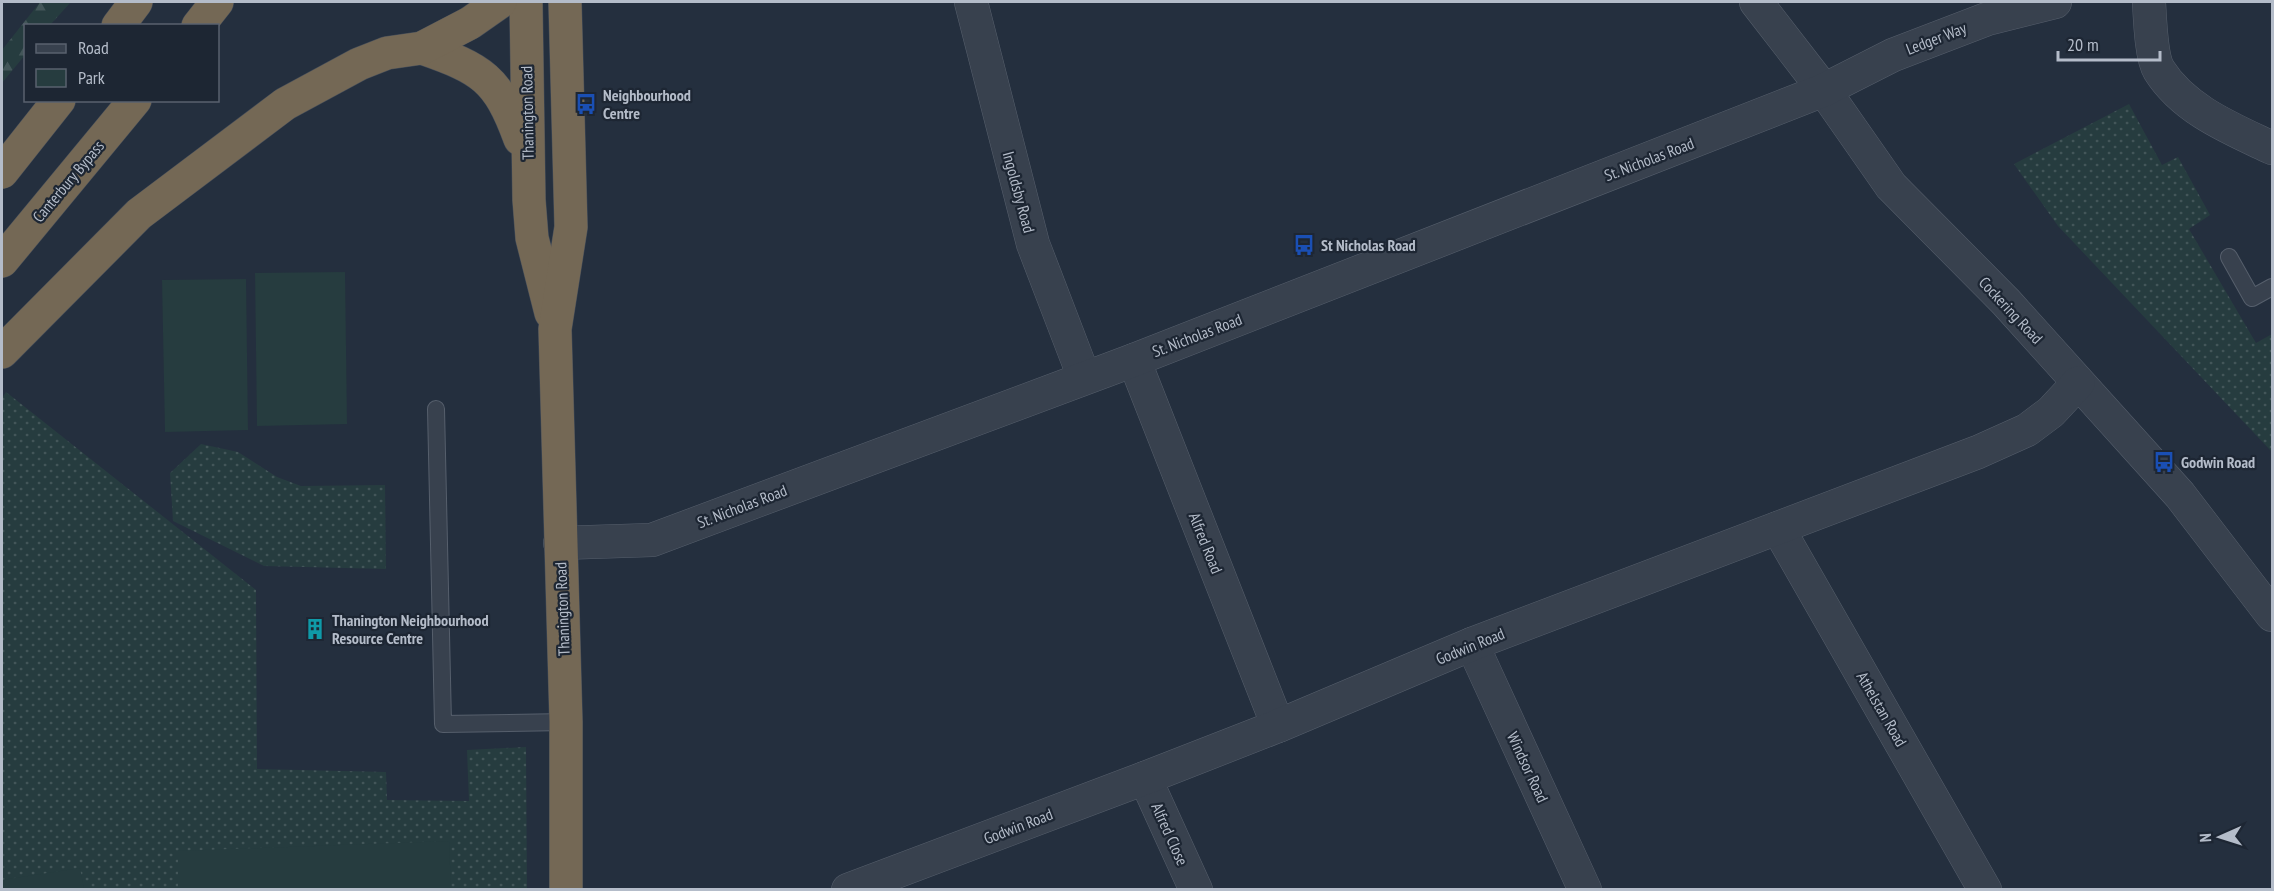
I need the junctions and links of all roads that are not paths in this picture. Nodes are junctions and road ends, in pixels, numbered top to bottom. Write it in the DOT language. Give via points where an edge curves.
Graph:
graph roads {
  1 [pos="136,2"];
  2 [pos="218,2"];
  3 [pos="500,2"];
  4 [pos="526,2"];
  5 [pos="565,2"];
  6 [pos="971,2"];
  7 [pos="1756,2"];
  8 [pos="2055,2"];
  9 [pos="2149,2"];
  10 [pos="120,24"];
  11 [pos="200,24"];
  12 [pos="422,48"];
  13 [pos="1824,90"];
  14 [pos="57,102"];
  15 [pos="133,102"];
  16 [pos="2272,148"];
  17 [pos="527,158"];
  18 [pos="2,172"];
  19 [pos="2229,256"];
  20 [pos="2,261"];
  21 [pos="2272,287"];
  22 [pos="555,329"];
  23 [pos="2,352"];
  24 [pos="1134,360"];
  25 [pos="1084,377"];
  26 [pos="2078,383"];
  27 [pos="436,409"];
  28 [pos="1778,528"];
  29 [pos="560,543"];
  30 [pos="2272,615"];
  31 [pos="1472,644"];
  32 [pos="566,722"];
  33 [pos="1278,726"];
  34 [pos="1145,778"];
  35 [pos="566,890"];
  36 [pos="848,890"];
  37 [pos="1196,890"];
  38 [pos="1585,890"];
  39 [pos="1985,890"];
  1 -- 10 [label="highway"];
  2 -- 11 [label="highway"];
  3 -- 12 [label="highway"];
  4 -- 17 [label="highway, Thanington Road"];
  5 -- 22 [label="highway, Thanington Road" via="571,227"];
  6 -- 25 [label="street, Ingoldsby Road" via="1033,244"];
  7 -- 13 [label="street, Cockering Road"];
  8 -- 13 [label="street, Ledger Way" via="1987,19 1903,51"];
  9 -- 16 [label="street" via="2158,68 2175,89 2215,120"];
  12 -- 17 [label="highway" via="459,61 495,88 508,105"];
  12 -- 23 [label="highway" via="387,53 359,64 285,104 139,214"];
  13 -- 24 [label="street, St. Nicholas Road"];
  13 -- 26 [label="street, Cockering Road" via="1891,186 2006,302"];
  14 -- 18 [label="highway"];
  15 -- 20 [label="highway, Canterbury Bypass"];
  17 -- 22 [label="highway, Thanington Road" via="532,238"];
  19 -- 21 [label="lane" via="2252,298"];
  22 -- 29 [label="highway, Thanington Road"];
  24 -- 25 [label="street, St. Nicholas Road"];
  24 -- 33 [label="street, Alfred Road"];
  25 -- 29 [label="street, St. Nicholas Road" via="652,540"];
  26 -- 28 [label="street, Godwin Road" via="2051,412 2027,430"];
  26 -- 30 [label="street, Cockering Road" via="2180,495"];
  27 -- 32 [label="lane" via="443,724"];
  28 -- 31 [label="street, Godwin Road"];
  28 -- 39 [label="street, Athelstan Road"];
  29 -- 32 [label="highway, Thanington Road"];
  31 -- 33 [label="street, Godwin Road"];
  31 -- 38 [label="street, Windsor Road"];
  32 -- 35 [label="highway, Thanington Road"];
  33 -- 34 [label="street, Godwin Road"];
  34 -- 36 [label="street, Godwin Road"];
  34 -- 37 [label="street, Alfred Close"];
}
